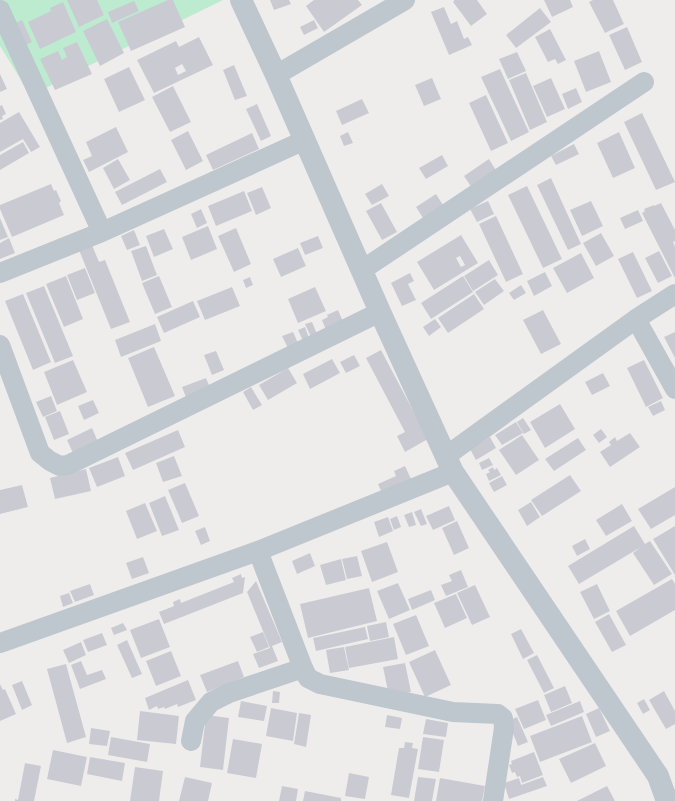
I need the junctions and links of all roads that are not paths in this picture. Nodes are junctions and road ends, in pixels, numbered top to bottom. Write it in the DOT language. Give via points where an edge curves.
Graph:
graph roads {
  1 [pos="240,0"];
  2 [pos="405,0"];
  3 [pos="0,10"];
  4 [pos="276,75"];
  5 [pos="644,82"];
  6 [pos="305,140"];
  7 [pos="102,232"];
  8 [pos="362,270"];
  9 [pos="0,273"];
  10 [pos="675,294"];
  11 [pos="380,312"];
  12 [pos="636,319"];
  13 [pos="0,345"];
  14 [pos="675,389"];
  15 [pos="449,464"];
  16 [pos="258,551"];
  17 [pos="0,643"];
  18 [pos="303,668"];
  19 [pos="191,741"];
  20 [pos="493,801"];
  21 [pos="667,801"];
  1 -- 4 [label="street"];
  2 -- 4 [label="street"];
  3 -- 7 [label="street"];
  4 -- 6 [label="street"];
  5 -- 8 [label="street"];
  6 -- 7 [label="street"];
  6 -- 8 [label="street"];
  7 -- 9 [label="street"];
  8 -- 11 [label="street"];
  10 -- 12 [label="street"];
  11 -- 13 [label="street" via="68,465 60,466 40,453"];
  11 -- 15 [label="street"];
  12 -- 14 [label="street"];
  12 -- 15 [label="street"];
  15 -- 16 [label="street"];
  15 -- 21 [label="street" via="658,776"];
  16 -- 17 [label="street"];
  16 -- 18 [label="street"];
  18 -- 19 [label="street" via="229,693 211,702 195,721"];
  18 -- 20 [label="street" via="308,678 320,684 453,712 498,714 503,718 504,728"];
}
